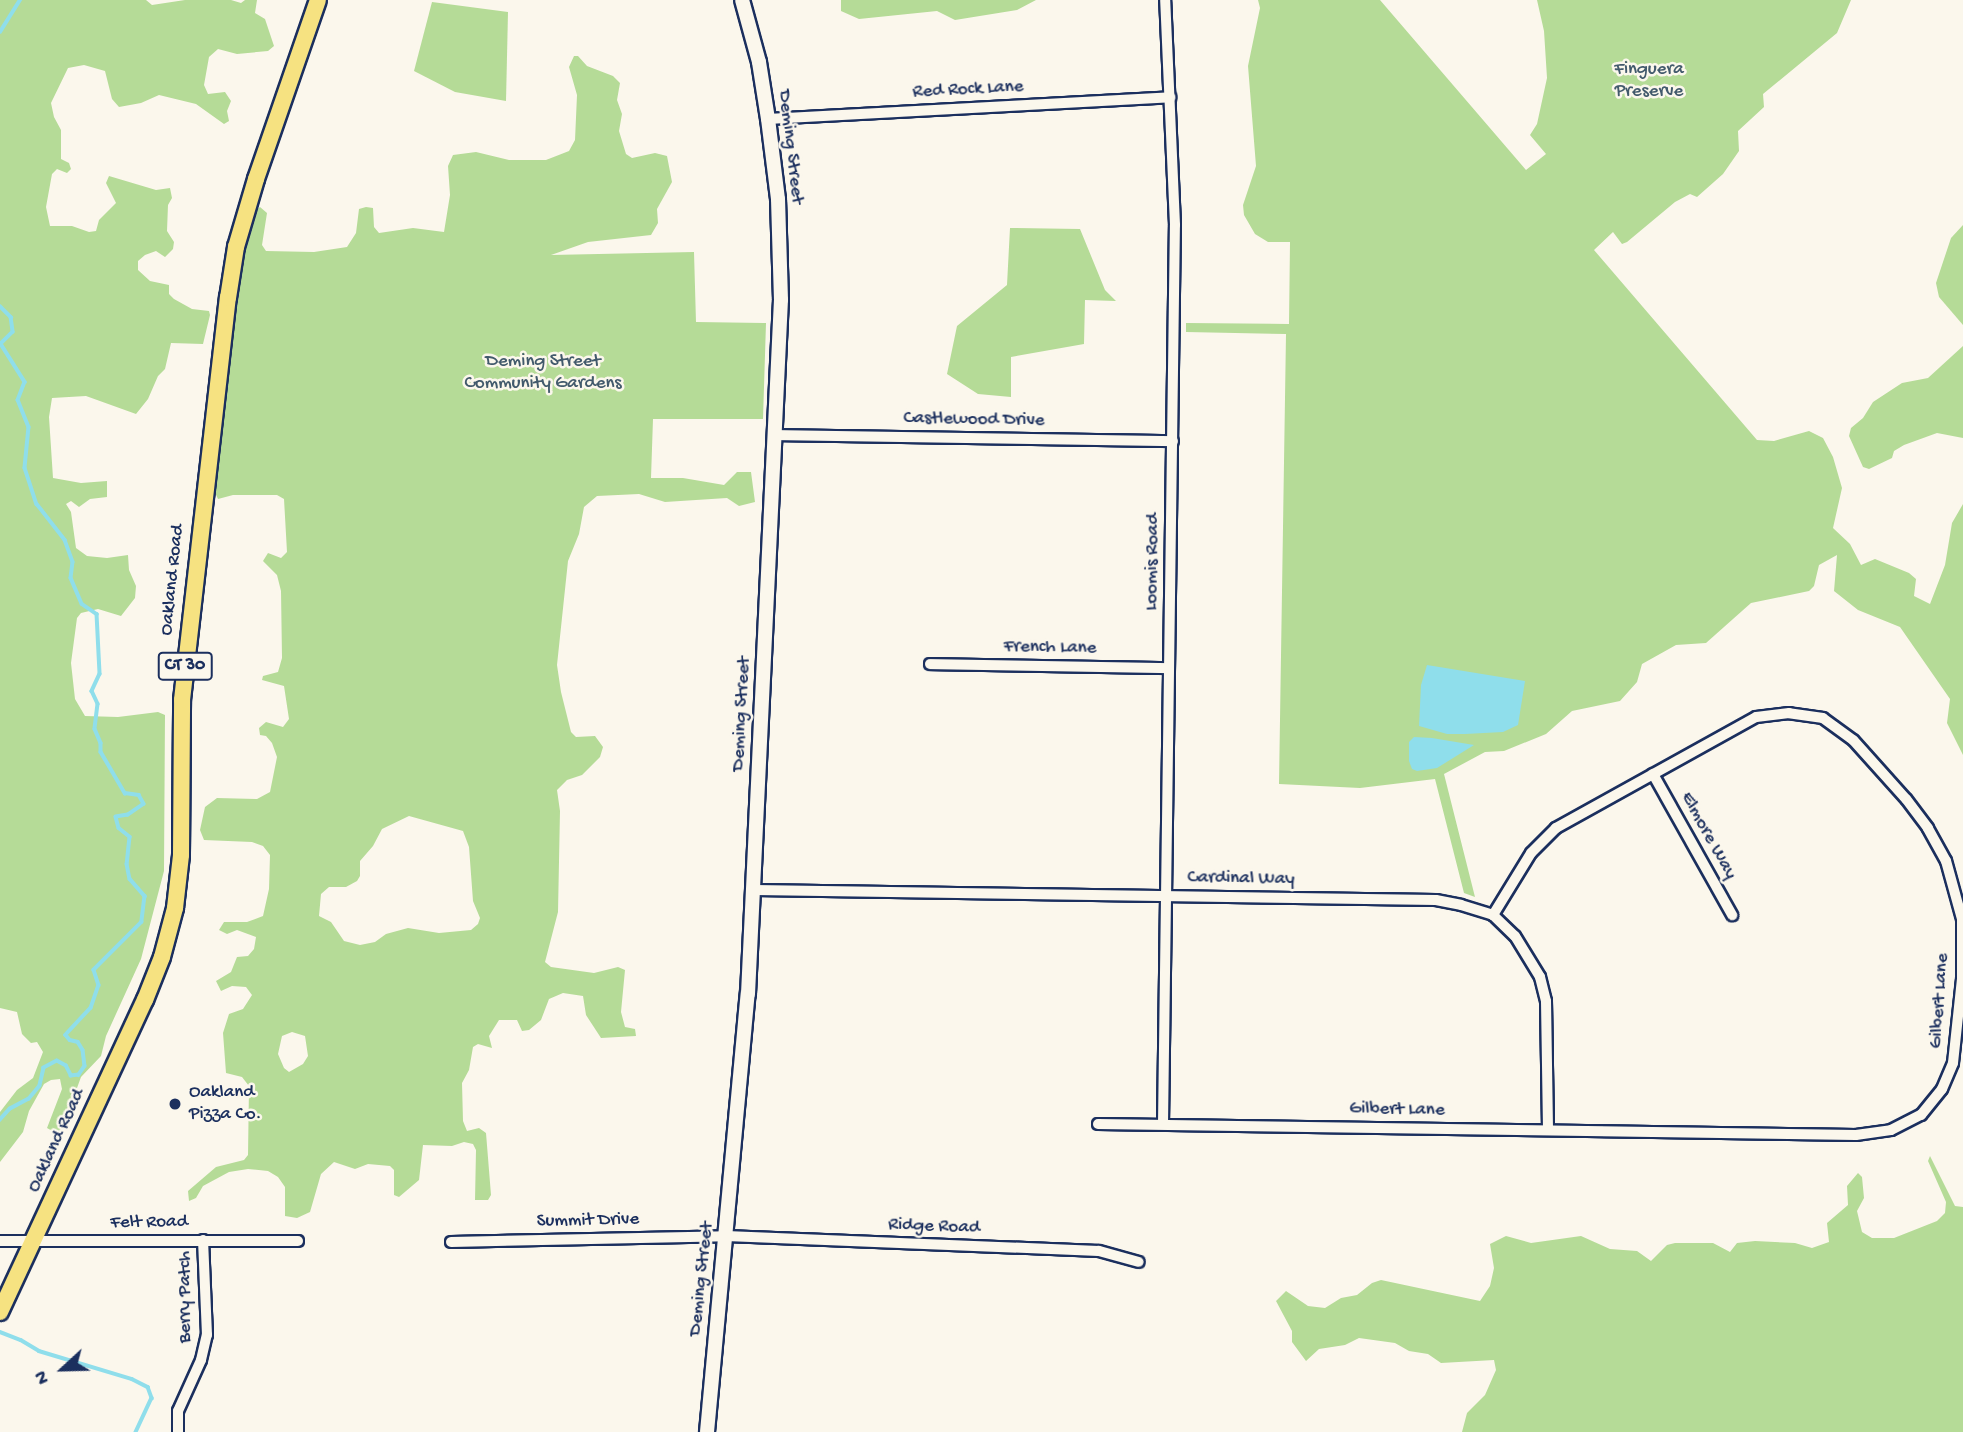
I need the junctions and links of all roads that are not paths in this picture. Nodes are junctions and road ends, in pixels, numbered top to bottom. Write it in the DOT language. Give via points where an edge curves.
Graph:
graph roads {
  1 [pos="318,0"];
  2 [pos="742,0"];
  3 [pos="1165,0"];
  4 [pos="1170,97"];
  5 [pos="768,118"];
  6 [pos="776,435"];
  7 [pos="1172,441"];
  8 [pos="930,664"];
  9 [pos="1169,668"];
  10 [pos="1653,774"];
  11 [pos="755,890"];
  12 [pos="1164,895"];
  13 [pos="1493,915"];
  14 [pos="1732,915"];
  15 [pos="1098,1124"];
  16 [pos="1163,1124"];
  17 [pos="1548,1130"];
  18 [pos="726,1236"];
  19 [pos="203,1240"];
  20 [pos="0,1241"];
  21 [pos="298,1241"];
  22 [pos="33,1242"];
  23 [pos="451,1242"];
  24 [pos="1139,1262"];
  25 [pos="0,1312"];
  26 [pos="178,1432"];
  27 [pos="707,1432"];
  1 -- 22 [label="main road, Oakland Road / CT 30" via="236,247 189,614 182,699 181,855 174,908 145,1000"];
  2 -- 5 [label="street, Deming Street"];
  3 -- 4 [label="street, Loomis Road"];
  4 -- 5 [label="street, Red Rock Lane"];
  4 -- 7 [label="street, Loomis Road" via="1175,225"];
  5 -- 6 [label="street, Deming Street" via="782,257"];
  6 -- 7 [label="street, Castlewood Drive"];
  6 -- 11 [label="street, Deming Street"];
  7 -- 9 [label="street, Loomis Road"];
  8 -- 9 [label="street, French Lane"];
  9 -- 12 [label="street, Loomis Road"];
  10 -- 13 [label="street, Gilbert Lane" via="1556,828 1531,853"];
  10 -- 14 [label="street, Elmore Way"];
  10 -- 17 [label="street, Gilbert Lane" via="1756,717 1789,713 1824,718 1853,740 1928,828 1957,892 1962,979 1953,1063 1942,1089 1921,1115 1891,1130 1856,1135"];
  11 -- 12 [label="street, Cardinal Way"];
  11 -- 18 [label="street, Deming Street"];
  12 -- 13 [label="street, Cardinal Way" via="1436,900"];
  12 -- 16 [label="street, Loomis Road"];
  13 -- 17 [label="street" via="1529,955 1546,1001"];
  15 -- 16 [label="street, Gilbert Lane"];
  16 -- 17 [label="street, Gilbert Lane"];
  18 -- 23 [label="street, Summit Drive"];
  18 -- 24 [label="street, Ridge Road" via="1099,1251"];
  18 -- 27 [label="street, Deming Street"];
  19 -- 21 [label="street, Felt Road"];
  19 -- 22 [label="street, Felt Road"];
  19 -- 26 [label="street, Berry Patch" via="206,1335 201,1360 178,1410"];
  20 -- 22 [label="street, Felt Road"];
  22 -- 25 [label="main road, Oakland Road / CT 30"];
}
